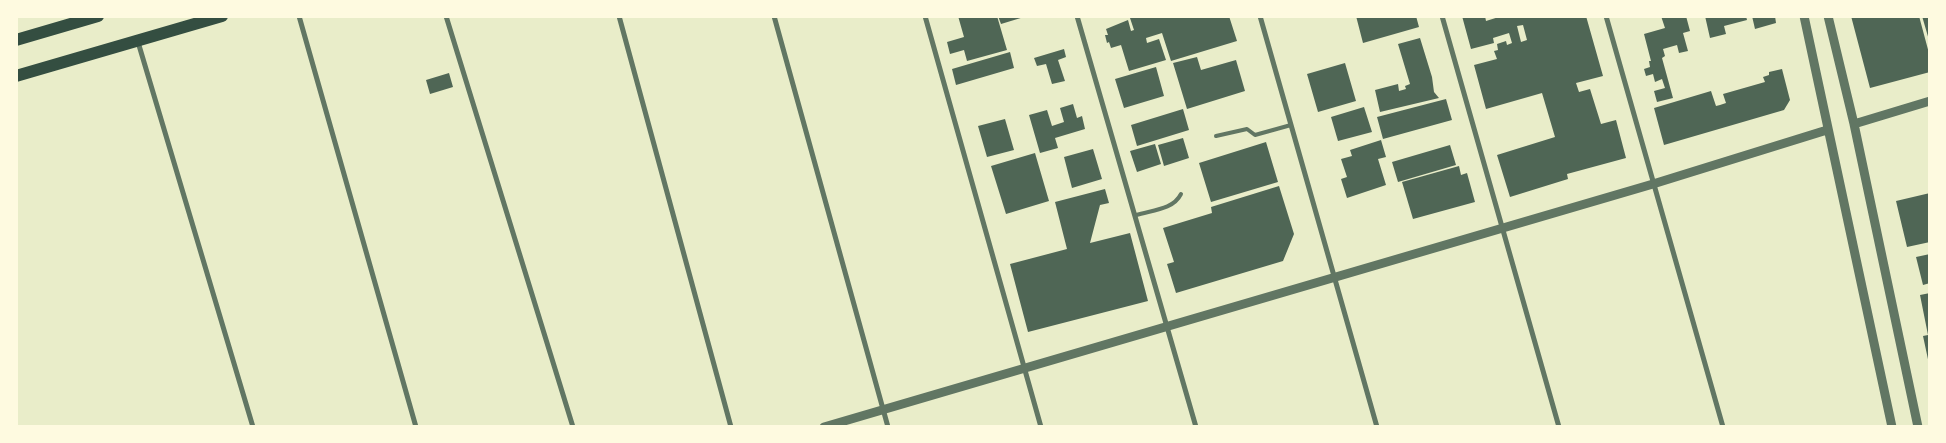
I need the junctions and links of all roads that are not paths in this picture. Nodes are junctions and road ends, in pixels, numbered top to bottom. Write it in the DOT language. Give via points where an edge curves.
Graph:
graph roads {
  1 [pos="98,16"];
  2 [pos="222,16"];
  3 [pos="299,16"];
  4 [pos="446,16"];
  5 [pos="619,16"];
  6 [pos="774,16"];
  7 [pos="925,16"];
  8 [pos="1078,16"];
  9 [pos="1260,16"];
  10 [pos="1442,16"];
  11 [pos="1606,16"];
  12 [pos="1804,16"];
  13 [pos="1828,16"];
  14 [pos="16,40"];
  15 [pos="138,41"];
  16 [pos="16,76"];
  17 [pos="1930,101"];
  18 [pos="1854,124"];
  19 [pos="1291,125"];
  20 [pos="1827,130"];
  21 [pos="1216,136"];
  22 [pos="1653,184"];
  23 [pos="1182,194"];
  24 [pos="1136,215"];
  25 [pos="1502,228"];
  26 [pos="1333,277"];
  27 [pos="1167,326"];
  28 [pos="1024,368"];
  29 [pos="883,409"];
  30 [pos="253,427"];
  31 [pos="416,427"];
  32 [pos="573,427"];
  33 [pos="731,427"];
  34 [pos="824,427"];
  35 [pos="888,427"];
  36 [pos="1041,427"];
  37 [pos="1196,427"];
  38 [pos="1377,427"];
  39 [pos="1559,427"];
  40 [pos="1723,427"];
  41 [pos="1892,427"];
  42 [pos="1918,427"];
  1 -- 14 [label="main road"];
  2 -- 15 [label="main road"];
  3 -- 31 [label="street"];
  4 -- 32 [label="street"];
  5 -- 33 [label="street"];
  6 -- 29 [label="street"];
  7 -- 28 [label="street"];
  8 -- 24 [label="street"];
  9 -- 19 [label="street"];
  10 -- 25 [label="street"];
  11 -- 22 [label="street"];
  12 -- 20 [label="street"];
  13 -- 18 [label="street"];
  15 -- 16 [label="main road"];
  15 -- 30 [label="street"];
  17 -- 18 [label="street"];
  18 -- 42 [label="street"];
  19 -- 21 [label="lane" via="1256,135 1247,129"];
  19 -- 26 [label="street"];
  20 -- 22 [label="street"];
  20 -- 41 [label="street"];
  22 -- 25 [label="street"];
  22 -- 40 [label="street"];
  23 -- 24 [label="lane" via="1168,207"];
  24 -- 27 [label="street"];
  25 -- 26 [label="street"];
  25 -- 39 [label="street"];
  26 -- 27 [label="street"];
  26 -- 38 [label="street"];
  27 -- 28 [label="street"];
  27 -- 37 [label="street"];
  28 -- 29 [label="street"];
  28 -- 36 [label="street"];
  29 -- 34 [label="street"];
  29 -- 35 [label="street"];
}
